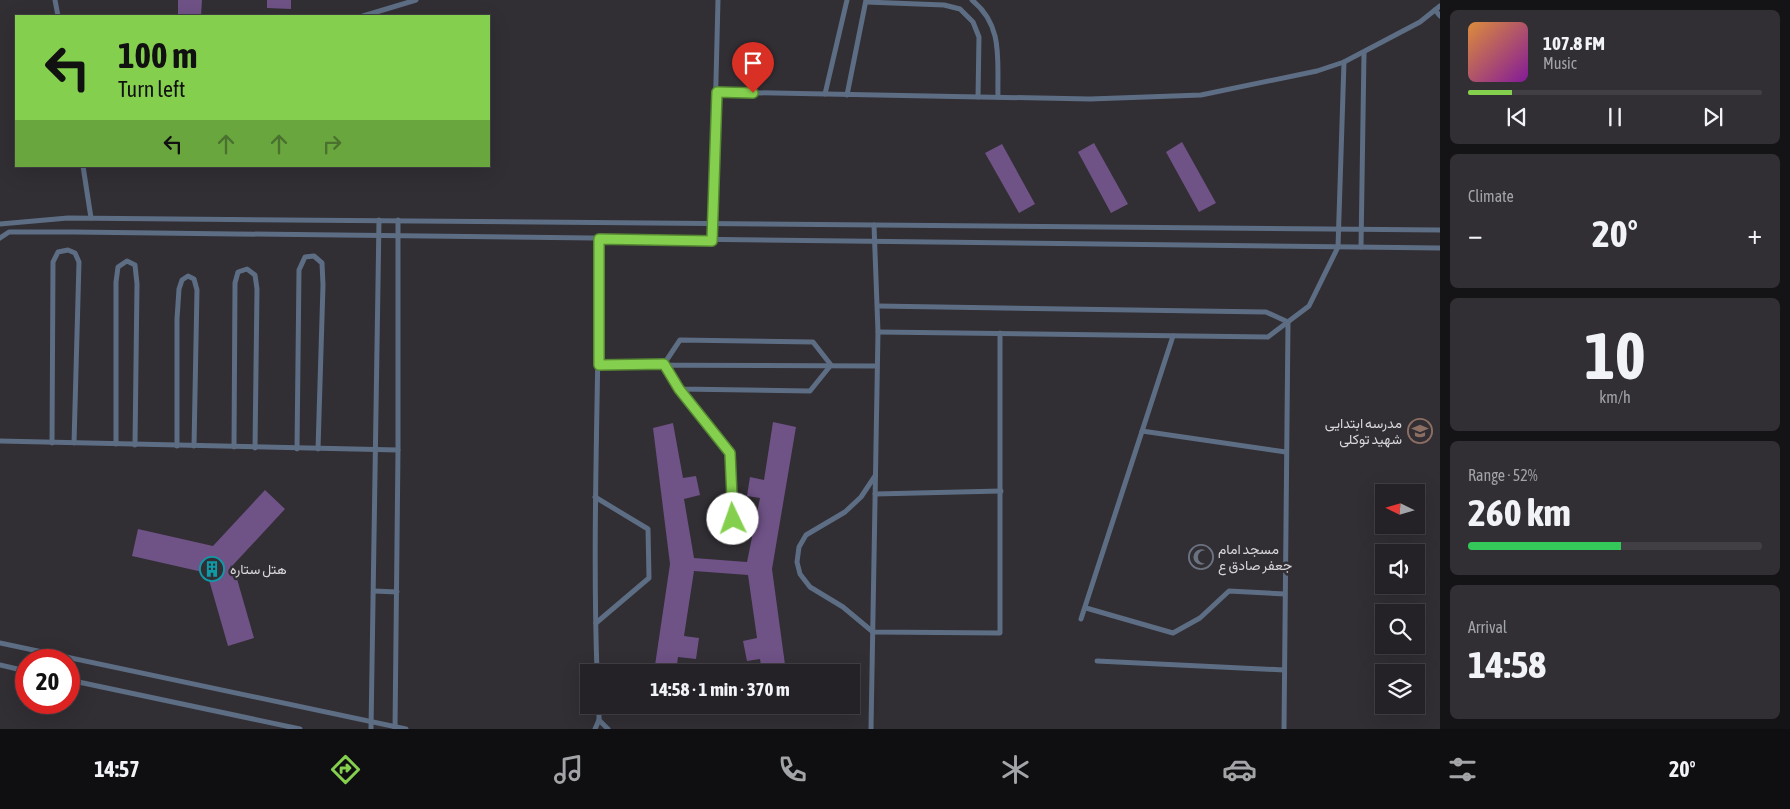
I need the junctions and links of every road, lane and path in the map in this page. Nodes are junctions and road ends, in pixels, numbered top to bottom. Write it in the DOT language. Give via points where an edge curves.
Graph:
graph roads {
  1 [pos="55,0"];
  2 [pos="416,0"];
  3 [pos="718,0"];
  4 [pos="847,0"];
  5 [pos="972,0"];
  6 [pos="866,1"];
  7 [pos="1440,6"];
  8 [pos="1435,10"];
  9 [pos="58,15"];
  10 [pos="366,15"];
  11 [pos="1440,16"];
  12 [pos="1364,53"];
  13 [pos="1344,62"];
  14 [pos="717,92"];
  15 [pos="825,94"];
  16 [pos="847,95"];
  17 [pos="978,97"];
  18 [pos="998,97"];
  19 [pos="83,167"];
  20 [pos="90,218"];
  21 [pos="379,220"];
  22 [pos="398,220"];
  23 [pos="712,223"];
  24 [pos="0,224"];
  25 [pos="874,224"];
  26 [pos="1340,229"];
  27 [pos="1361,229"];
  28 [pos="1440,230"];
  29 [pos="378,236"];
  30 [pos="398,237"];
  31 [pos="0,238"];
  32 [pos="599,239"];
  33 [pos="712,241"];
  34 [pos="874,243"];
  35 [pos="1338,247"];
  36 [pos="1360,248"];
  37 [pos="1440,248"];
  38 [pos="878,306"];
  39 [pos="1288,322"];
  40 [pos="878,332"];
  41 [pos="1000,333"];
  42 [pos="1173,336"];
  43 [pos="664,364"];
  44 [pos="599,365"];
  45 [pos="831,365"];
  46 [pos="878,366"];
  47 [pos="679,389"];
  48 [pos="1142,430"];
  49 [pos="0,441"];
  50 [pos="52,443"];
  51 [pos="74,443"];
  52 [pos="116,444"];
  53 [pos="134,445"];
  54 [pos="177,446"];
  55 [pos="194,446"];
  56 [pos="234,447"];
  57 [pos="255,448"];
  58 [pos="297,449"];
  59 [pos="318,449"];
  60 [pos="398,450"];
  61 [pos="376,451"];
  62 [pos="1286,452"];
  63 [pos="875,476"];
  64 [pos="1001,491"];
  65 [pos="875,494"];
  66 [pos="596,497"];
  67 [pos="733,519"];
  68 [pos="374,591"];
  69 [pos="397,592"];
  70 [pos="1285,594"];
  71 [pos="1086,608"];
  72 [pos="1081,620"];
  73 [pos="596,623"];
  74 [pos="873,632"];
  75 [pos="0,643"];
  76 [pos="1097,661"];
  77 [pos="597,664"];
  78 [pos="0,666"];
  79 [pos="15,669"];
  80 [pos="1284,670"];
  81 [pos="80,682"];
  82 [pos="599,714"];
  83 [pos="599,720"];
  84 [pos="372,722"];
  85 [pos="395,728"];
  86 [pos="300,729"];
  87 [pos="371,729"];
  88 [pos="406,729"];
  89 [pos="595,729"];
  90 [pos="608,729"];
  91 [pos="871,729"];
  92 [pos="1284,729"];
  1 -- 9 [label="lane"];
  2 -- 10 [label="lane"];
  3 -- 14 [label="lane"];
  4 -- 15 [label="lane"];
  5 -- 18 [label="lane" via="985,10 996,34"];
  6 -- 16 [label="lane"];
  6 -- 17 [label="lane" via="944,5 960,9 973,22 979,37"];
  7 -- 8 [label="lane"];
  8 -- 11 [label="lane"];
  8 -- 12 [label="lane"];
  12 -- 13 [label="lane"];
  12 -- 27 [label="lane"];
  13 -- 18 [label="lane" via="1317,71 1201,95 1090,99"];
  13 -- 26 [label="lane"];
  14 -- 15 [label="lane"];
  14 -- 23 [label="lane"];
  15 -- 16 [label="lane"];
  16 -- 17 [label="lane"];
  17 -- 18 [label="lane"];
  19 -- 20 [label="lane"];
  20 -- 21 [label="lane"];
  20 -- 24 [label="lane"];
  21 -- 22 [label="lane"];
  21 -- 29 [label="lane"];
  22 -- 23 [label="lane"];
  22 -- 30 [label="lane"];
  23 -- 25 [label="lane"];
  23 -- 33 [label="lane"];
  25 -- 26 [label="lane"];
  25 -- 34 [label="lane"];
  26 -- 27 [label="lane"];
  26 -- 35 [label="lane"];
  27 -- 28 [label="lane"];
  27 -- 36 [label="lane"];
  29 -- 30 [label="lane"];
  29 -- 31 [label="lane" via="8,232"];
  29 -- 61 [label="lane"];
  30 -- 32 [label="lane"];
  30 -- 60 [label="lane"];
  32 -- 33 [label="lane"];
  32 -- 44 [label="lane"];
  33 -- 34 [label="lane"];
  34 -- 35 [label="lane"];
  34 -- 38 [label="lane"];
  35 -- 36 [label="lane"];
  35 -- 39 [label="lane" via="1309,306"];
  36 -- 37 [label="lane"];
  38 -- 39 [label="lane" via="1266,312"];
  38 -- 40 [label="lane"];
  39 -- 42 [label="lane" via="1268,337"];
  39 -- 62 [label="lane"];
  40 -- 41 [label="lane"];
  40 -- 46 [label="lane"];
  41 -- 42 [label="lane"];
  41 -- 64 [label="lane"];
  42 -- 48 [label="lane"];
  43 -- 44 [label="lane"];
  43 -- 45 [label="lane"];
  43 -- 45 [label="lane" via="680,340 813,342"];
  43 -- 47 [label="lane"];
  44 -- 66 [label="lane"];
  45 -- 46 [label="lane"];
  45 -- 47 [label="lane" via="810,391"];
  46 -- 63 [label="lane"];
  47 -- 67 [label="lane" via="730,453"];
  48 -- 62 [label="lane"];
  48 -- 71 [label="lane"];
  49 -- 50 [label="lane"];
  50 -- 51 [label="lane"];
  50 -- 51 [label="lane" via="53,262 58,252 68,250 75,253 79,262"];
  51 -- 52 [label="lane"];
  52 -- 53 [label="lane"];
  52 -- 53 [label="lane" via="116,282 118,266 127,260 136,265 137,284"];
  53 -- 54 [label="lane"];
  54 -- 55 [label="lane"];
  54 -- 55 [label="lane" via="177,319 179,289 182,280 188,276 194,279 197,290"];
  55 -- 56 [label="lane"];
  56 -- 57 [label="lane"];
  56 -- 57 [label="lane" via="235,283 238,272 247,269 255,274 256,289"];
  57 -- 58 [label="lane"];
  58 -- 59 [label="lane"];
  58 -- 59 [label="lane" via="299,270 305,257 314,256 322,263 323,285"];
  59 -- 61 [label="lane"];
  60 -- 61 [label="lane"];
  60 -- 69 [label="lane"];
  61 -- 68 [label="lane"];
  62 -- 70 [label="lane"];
  63 -- 65 [label="lane"];
  63 -- 74 [label="lane" via="861,497 845,512 806,535 796,562 810,587 843,607"];
  64 -- 65 [label="lane"];
  64 -- 74 [label="lane" via="1000,633"];
  65 -- 74 [label="lane"];
  66 -- 73 [label="lane"];
  66 -- 73 [label="lane" via="648,528 649,568 649,578"];
  68 -- 69 [label="lane"];
  68 -- 84 [label="lane"];
  69 -- 85 [label="lane"];
  70 -- 71 [label="lane" via="1229,591 1200,618 1173,633"];
  70 -- 80 [label="lane"];
  71 -- 72 [label="lane"];
  73 -- 77 [label="lane"];
  74 -- 91 [label="lane"];
  75 -- 84 [label="lane"];
  76 -- 80 [label="lane"];
  78 -- 79 [label="lane"];
  80 -- 92 [label="lane"];
  81 -- 86 [label="lane"];
  82 -- 83 [label="lane"];
  83 -- 89 [label="lane"];
  83 -- 90 [label="lane"];
  84 -- 85 [label="lane"];
  84 -- 87 [label="lane"];
  85 -- 88 [label="lane"];
}
